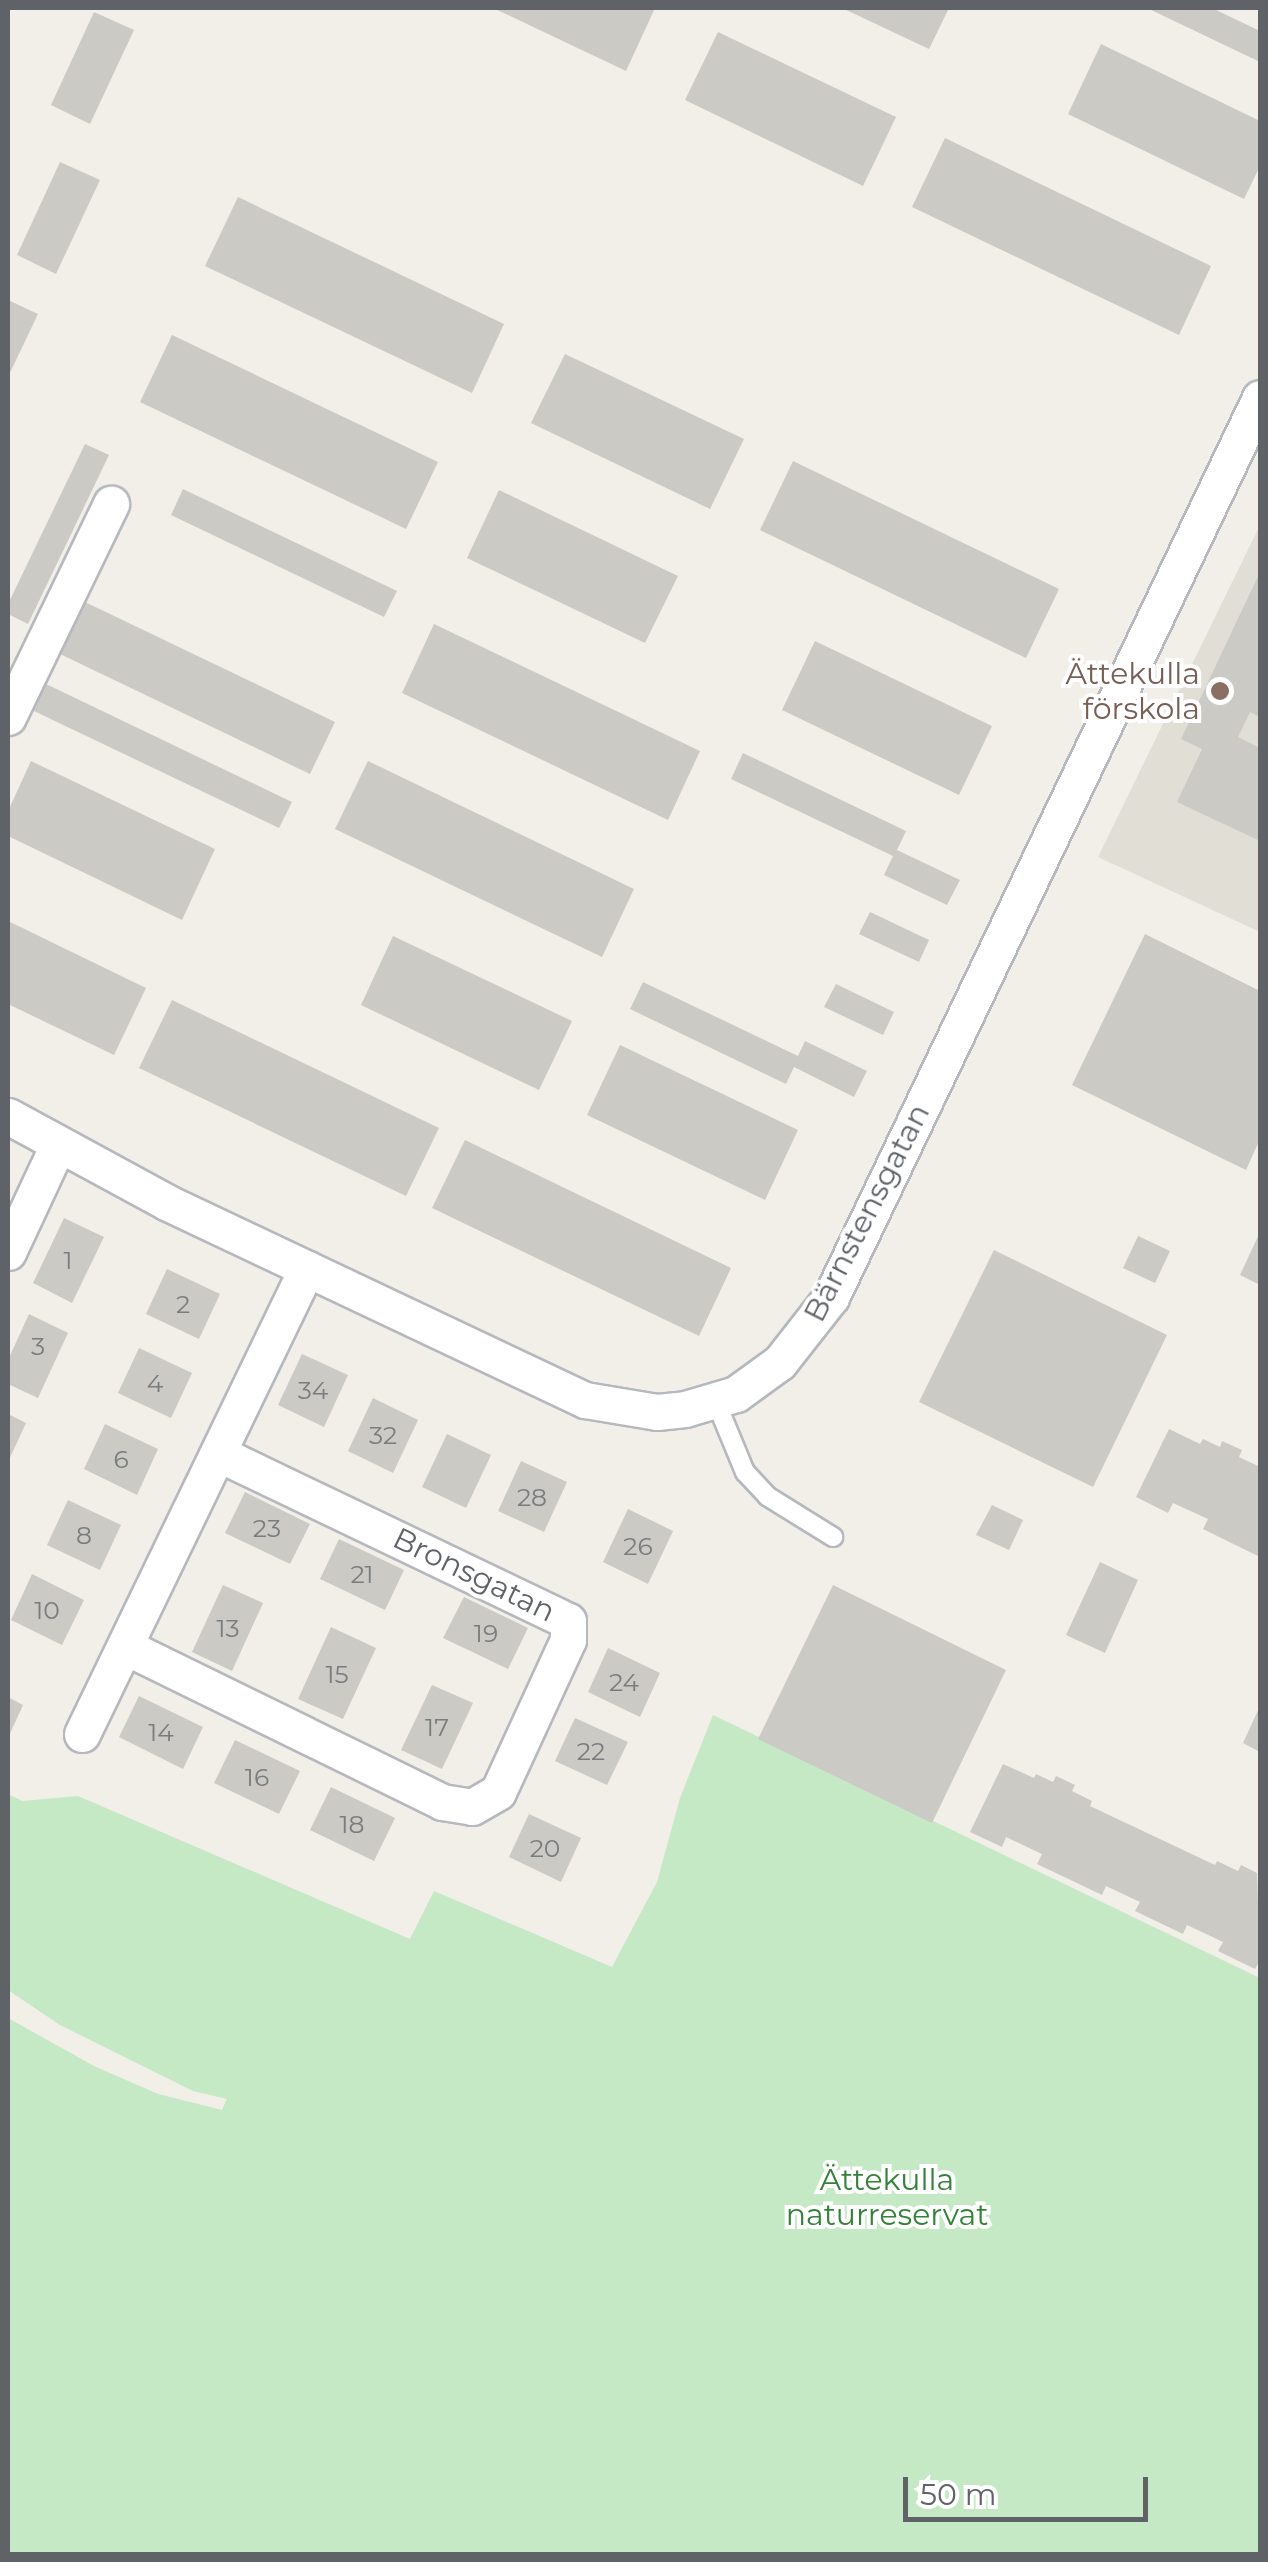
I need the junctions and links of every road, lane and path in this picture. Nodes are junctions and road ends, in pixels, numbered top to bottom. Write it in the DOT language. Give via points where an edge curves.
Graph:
graph roads {
  1 [pos="1260,398"];
  2 [pos="110,504"];
  3 [pos="8,717"];
  4 [pos="8,1116"];
  5 [pos="58,1145"];
  6 [pos="8,1252"];
  7 [pos="307,1268"];
  8 [pos="716,1402"];
  9 [pos="218,1453"];
  10 [pos="832,1536"];
  11 [pos="126,1647"];
  12 [pos="82,1734"];
  1 -- 8 [label="street, Bärnstensgatan" via="830,1297 780,1362"];
  2 -- 3 [label="street"];
  4 -- 5 [label="street, Bärnstensgatan"];
  5 -- 6 [label="street"];
  5 -- 7 [label="street, Bärnstensgatan"];
  7 -- 8 [label="street, Bärnstensgatan" via="585,1400 657,1412"];
  7 -- 9 [label="street"];
  8 -- 10 [label="lane" via="745,1472 767,1496"];
  9 -- 11 [label="street"];
  9 -- 11 [label="street, Bronsgatan" via="568,1621 568,1640 498,1792 472,1807 442,1802"];
  11 -- 12 [label="street"];
}
